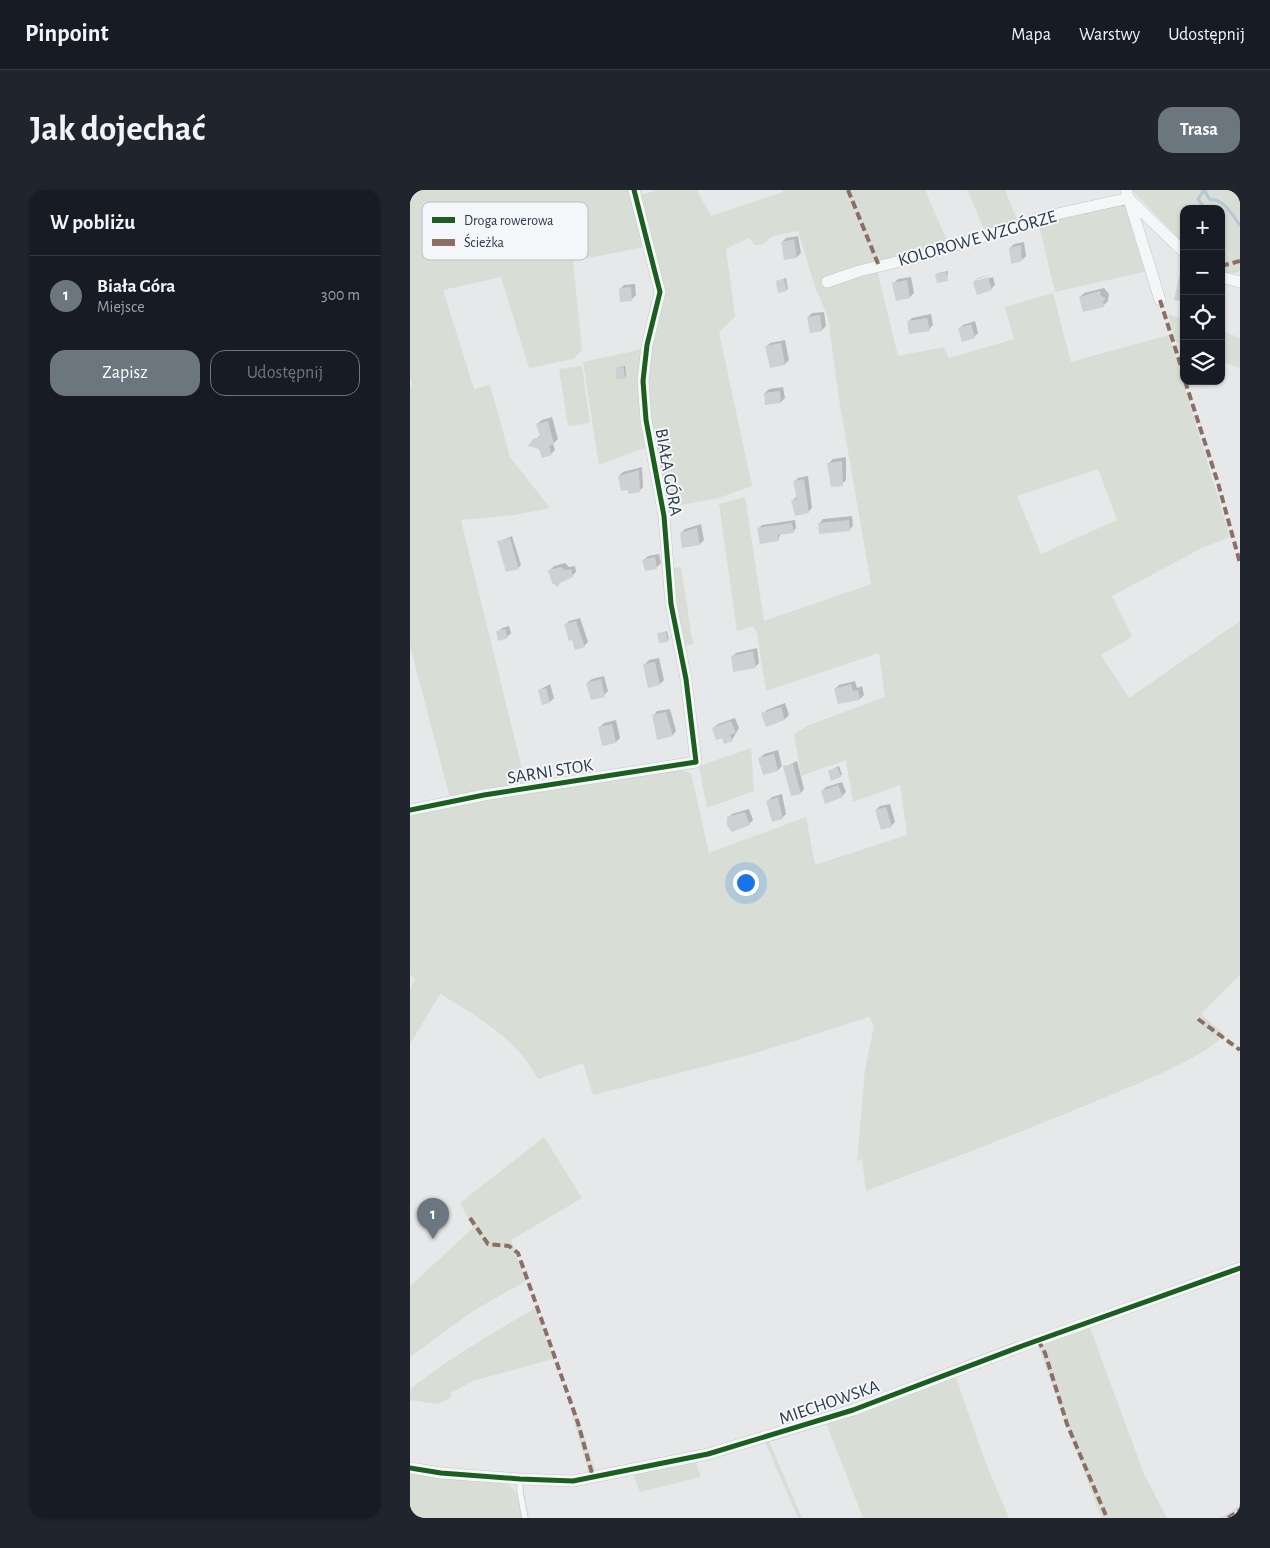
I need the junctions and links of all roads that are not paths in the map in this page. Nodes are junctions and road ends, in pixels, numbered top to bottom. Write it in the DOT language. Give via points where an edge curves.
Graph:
graph roads {
  1 [pos="634,190"];
  2 [pos="1127,194"];
  3 [pos="1182,250"];
  4 [pos="1225,278"];
  5 [pos="827,282"];
  6 [pos="1240,282"];
  7 [pos="1160,300"];
  8 [pos="696,762"];
  9 [pos="410,810"];
  10 [pos="1240,1268"];
  11 [pos="410,1468"];
  12 [pos="520,1479"];
  13 [pos="525,1518"];
  1 -- 8 [label="street, BIAŁA GÓRA" via="660,292 647,345 643,381 646,420 664,516 671,604 686,679"];
  2 -- 3 [label="street"];
  2 -- 5 [label="street, KOLOROWE WZGÓRZE"];
  2 -- 7 [label="street"];
  4 -- 6 [label="street"];
  8 -- 9 [label="street, SARNI STOK" via="484,795"];
  10 -- 12 [label="street, MIECHOWSKA" via="853,1410 748,1443 572,1481"];
  11 -- 12 [label="street, MIECHOWSKA"];
  12 -- 13 [label="lane"];
}
